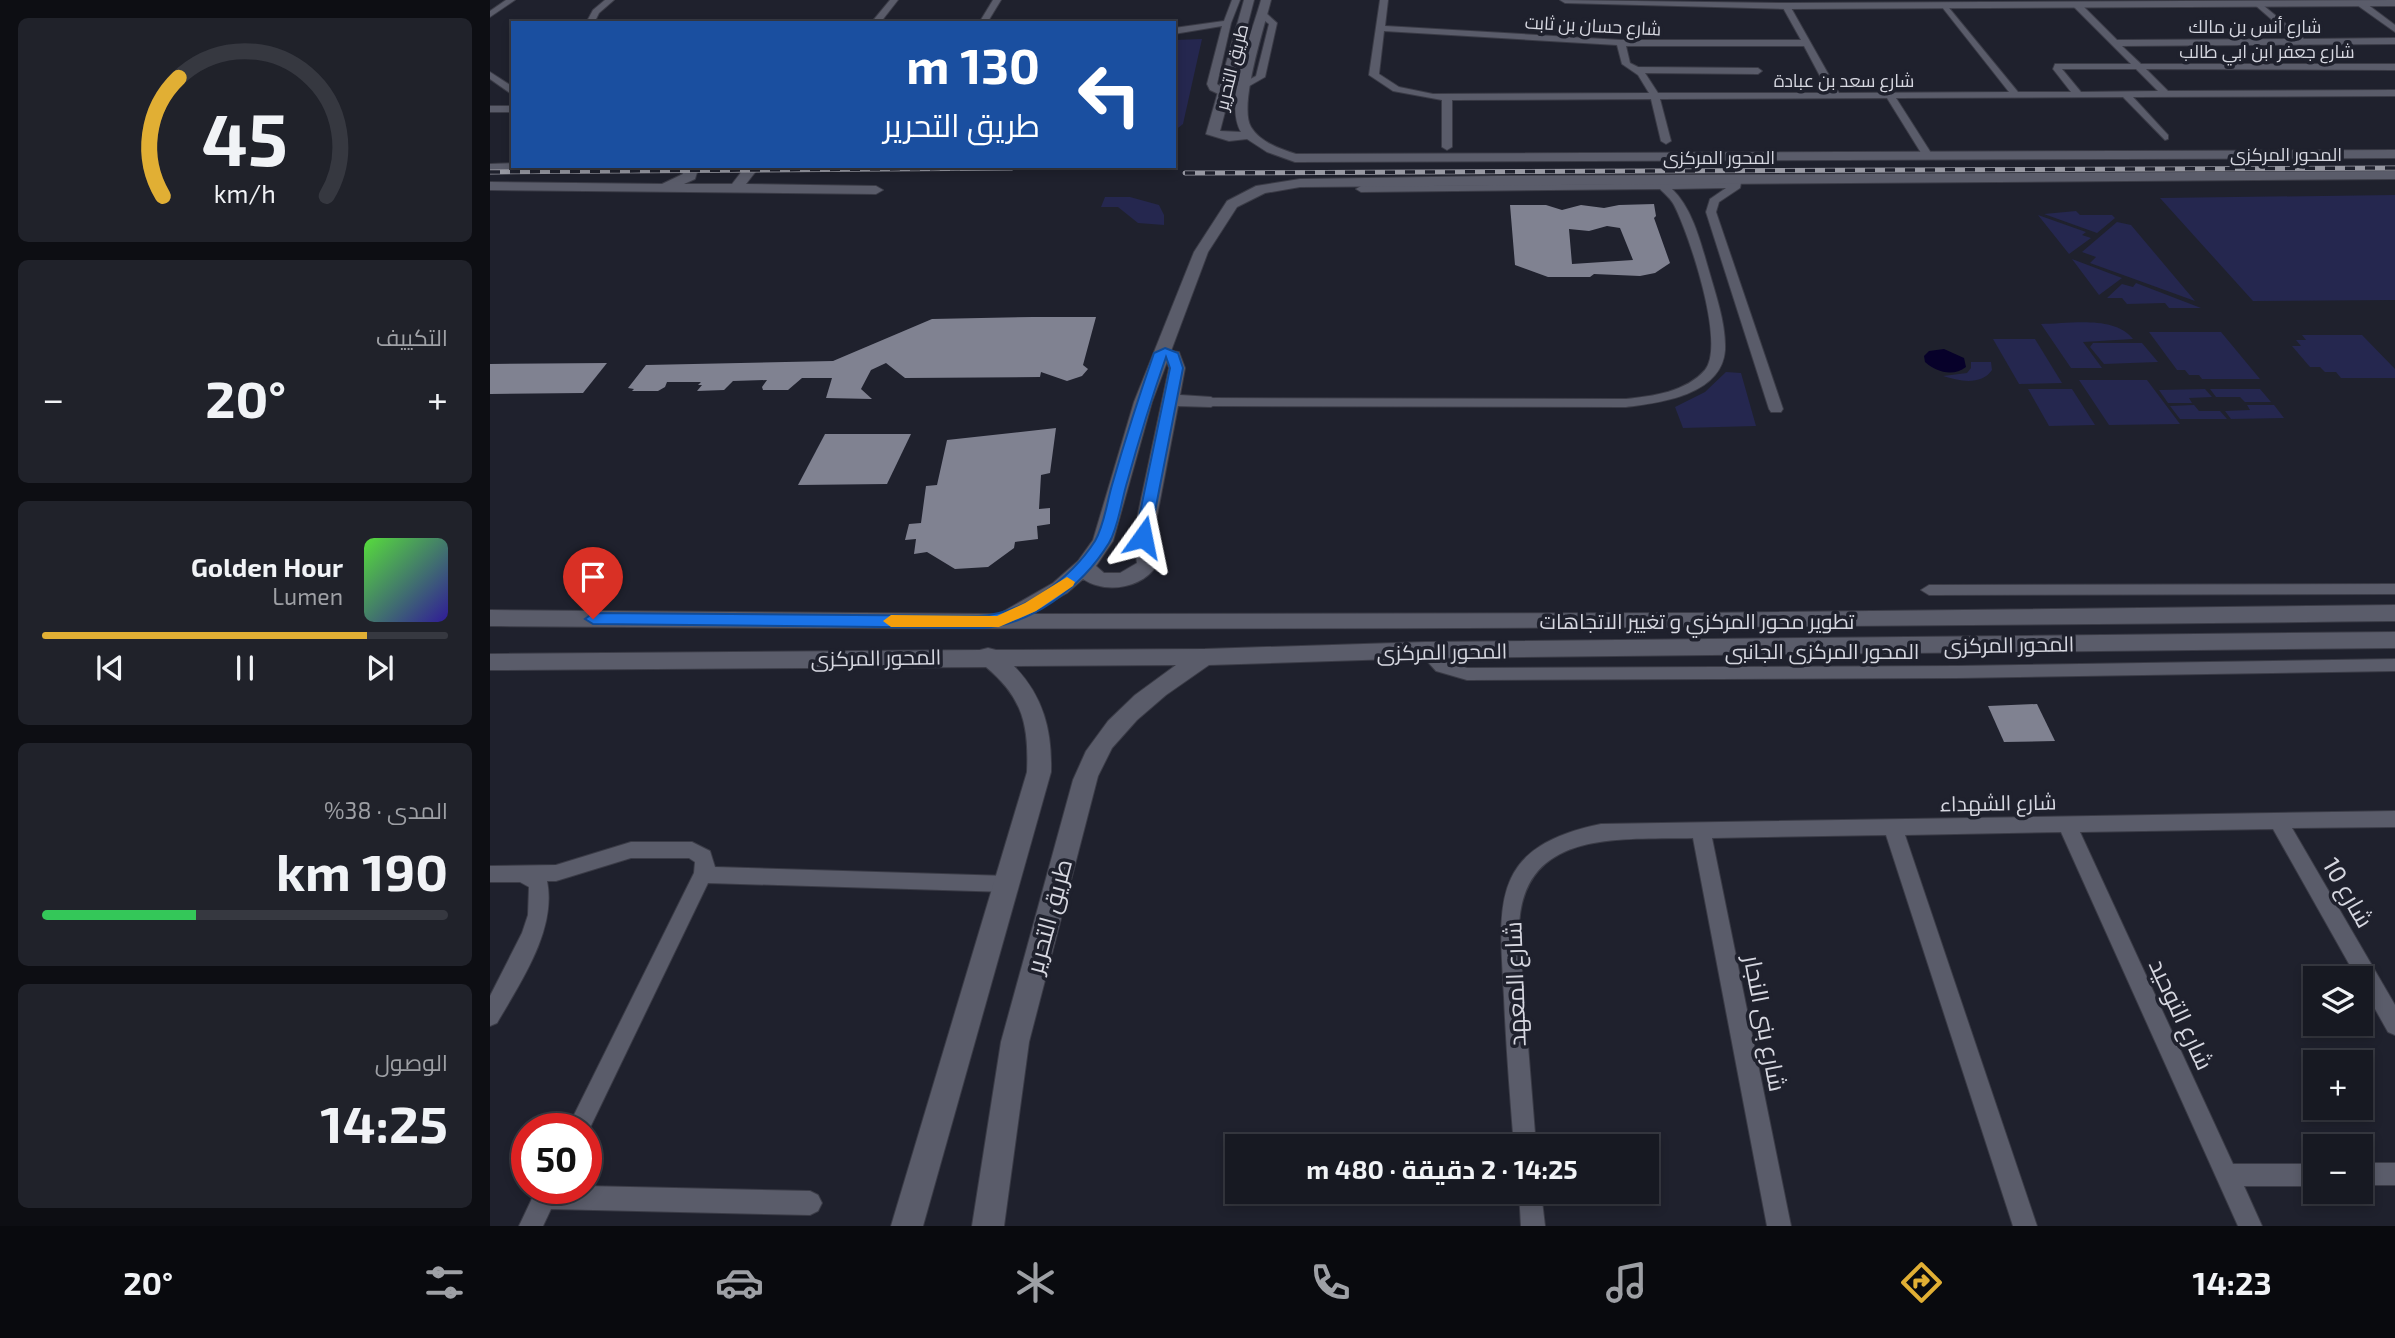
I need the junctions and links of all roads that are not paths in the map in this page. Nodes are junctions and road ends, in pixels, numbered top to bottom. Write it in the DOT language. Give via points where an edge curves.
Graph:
graph roads {
  1 [pos="497,0"];
  2 [pos="512,0"];
  3 [pos="610,0"];
  4 [pos="894,0"];
  5 [pos="997,0"];
  6 [pos="1236,0"];
  7 [pos="1249,0"];
  8 [pos="1266,0"];
  9 [pos="1384,0"];
  10 [pos="1565,0"];
  11 [pos="1664,0"];
  12 [pos="2024,0"];
  13 [pos="2156,1"];
  14 [pos="2173,1"];
  15 [pos="1703,2"];
  16 [pos="2258,3"];
  17 [pos="2360,3"];
  18 [pos="2395,3"];
  19 [pos="2076,4"];
  20 [pos="490,5"];
  21 [pos="1945,5"];
  22 [pos="1786,6"];
  23 [pos="490,15"];
  24 [pos="591,21"];
  25 [pos="877,21"];
  26 [pos="984,21"];
  27 [pos="1227,23"];
  28 [pos="1380,28"];
  29 [pos="2395,29"];
  30 [pos="1176,31"];
  31 [pos="2395,41"];
  32 [pos="2250,42"];
  33 [pos="1622,43"];
  34 [pos="1805,43"];
  35 [pos="2115,43"];
  36 [pos="2299,45"];
  37 [pos="2259,50"];
  38 [pos="2269,58"];
  39 [pos="2314,58"];
  40 [pos="2138,66"];
  41 [pos="2278,66"];
  42 [pos="2324,67"];
  43 [pos="2395,67"];
  44 [pos="1636,70"];
  45 [pos="1758,71"];
  46 [pos="490,75"];
  47 [pos="511,91"];
  48 [pos="2395,93"];
  49 [pos="1225,94"];
  50 [pos="2015,94"];
  51 [pos="2078,94"];
  52 [pos="2125,94"];
  53 [pos="2166,94"];
  54 [pos="1655,96"];
  55 [pos="1836,96"];
  56 [pos="1891,97"];
  57 [pos="1447,98"];
  58 [pos="491,108"];
  59 [pos="511,109"];
  60 [pos="1251,135"];
  61 [pos="2165,137"];
  62 [pos="1666,142"];
  63 [pos="1447,147"];
  64 [pos="2395,154"];
  65 [pos="2189,155"];
  66 [pos="1928,156"];
  67 [pos="2033,156"];
  68 [pos="1295,158"];
  69 [pos="1379,158"];
  70 [pos="511,167"];
  71 [pos="490,168"];
  72 [pos="688,168"];
  73 [pos="751,168"];
  74 [pos="2210,175"];
  75 [pos="2395,175"];
  76 [pos="2049,177"];
  77 [pos="1379,181"];
  78 [pos="1740,181"];
  79 [pos="490,186"];
  80 [pos="1662,186"];
  81 [pos="662,187"];
  82 [pos="736,188"];
  83 [pos="1361,189"];
  84 [pos="876,190"];
  85 [pos="1161,353"];
  86 [pos="1172,400"];
  87 [pos="1211,402"];
  88 [pos="1776,409"];
  89 [pos="1085,566"];
  90 [pos="2395,589"];
  91 [pos="1929,590"];
  92 [pos="2395,613"];
  93 [pos="490,618"];
  94 [pos="999,621"];
  95 [pos="2395,640"];
  96 [pos="1425,650"];
  97 [pos="988,656"];
  98 [pos="1205,657"];
  99 [pos="490,662"];
  100 [pos="2395,665"];
  101 [pos="2395,819"];
  102 [pos="2278,821"];
  103 [pos="2067,824"];
  104 [pos="1893,827"];
  105 [pos="1701,830"];
  106 [pos="1601,832"];
  107 [pos="490,874"];
  108 [pos="525,875"];
  109 [pos="703,875"];
  110 [pos="1008,884"];
  111 [pos="490,1016"];
  112 [pos="2395,1025"];
  113 [pos="586,1113"];
  114 [pos="1524,1134"];
  115 [pos="2373,1174"];
  116 [pos="2395,1174"];
  117 [pos="2227,1175"];
  118 [pos="2303,1175"];
  119 [pos="602,1195"];
  120 [pos="810,1203"];
  121 [pos="542,1204"];
  122 [pos="1531,1204"];
  123 [pos="531,1226"];
  124 [pos="906,1226"];
  125 [pos="988,1226"];
  126 [pos="1532,1226"];
  127 [pos="1779,1226"];
  128 [pos="2025,1226"];
  129 [pos="2250,1226"];
  1 -- 20 [label="street"];
  2 -- 23 [label="street"];
  3 -- 24 [label="street"];
  4 -- 25 [label="street"];
  5 -- 26 [label="street"];
  6 -- 27 [label="street"];
  7 -- 49 [label="main road, طريق التحرير"];
  8 -- 60 [label="main road, طريق التحرير" via="1240,117"];
  9 -- 28 [label="street, شارع سعد بن عبادة"];
  10 -- 15 [label="main road"];
  11 -- 15 [label="main road"];
  12 -- 15 [label="main road"];
  13 -- 14 [label="main road"];
  13 -- 19 [label="main road"];
  14 -- 16 [label="main road"];
  15 -- 22 [label="main road"];
  16 -- 17 [label="main road"];
  16 -- 36 [label="street"];
  17 -- 18 [label="main road"];
  17 -- 29 [label="street"];
  19 -- 21 [label="main road"];
  19 -- 35 [label="street"];
  21 -- 22 [label="main road"];
  21 -- 50 [label="street"];
  22 -- 34 [label="street"];
  27 -- 30 [label="street"];
  27 -- 49 [label="street" via="1212,84"];
  28 -- 33 [label="street, شارع حسان بن ثابت"];
  28 -- 57 [label="street, شارع سعد بن عبادة" via="1374,71 1379,80 1407,93"];
  31 -- 36 [label="street, شارع أنس بن مالك"];
  32 -- 35 [label="street, شارع أنس بن مالك"];
  32 -- 36 [label="street, شارع أنس بن مالك"];
  32 -- 37 [label="street"];
  33 -- 34 [label="street, شارع حسان بن ثابت"];
  33 -- 44 [label="street" via="1626,64"];
  34 -- 55 [label="street"];
  35 -- 40 [label="street"];
  38 -- 41 [label="street"];
  39 -- 42 [label="street"];
  40 -- 41 [label="street, شارع جعفر ابن ابي طالب"];
  40 -- 51 [label="street, شارع جعفر ابن ابي طالب" via="2057,67"];
  40 -- 53 [label="street"];
  41 -- 42 [label="street, شارع جعفر ابن ابي طالب"];
  42 -- 43 [label="street, شارع جعفر ابن ابي طالب"];
  44 -- 45 [label="street"];
  44 -- 54 [label="street"];
  46 -- 47 [label="street"];
  48 -- 53 [label="street, شارع سعد بن عبادة"];
  49 -- 60 [label="main road, طريق التحرير" via="1213,134"];
  50 -- 51 [label="street, شارع سعد بن عبادة"];
  50 -- 56 [label="street, شارع سعد بن عبادة"];
  51 -- 52 [label="street, شارع سعد بن عبادة"];
  52 -- 53 [label="street, شارع سعد بن عبادة"];
  52 -- 61 [label="street"];
  54 -- 55 [label="street, شارع سعد بن عبادة"];
  54 -- 57 [label="street, شارع سعد بن عبادة"];
  54 -- 62 [label="street"];
  55 -- 56 [label="street, شارع سعد بن عبادة"];
  56 -- 66 [label="street"];
  57 -- 63 [label="street"];
  58 -- 59 [label="street"];
  60 -- 68 [label="main road, طريق التحرير"];
  64 -- 65 [label="main road, المحور المركزى"];
  65 -- 67 [label="main road, المحور المركزى"];
  65 -- 74 [label="main road" via="2169,166 2179,172"];
  66 -- 67 [label="main road, المحور المركزى"];
  66 -- 69 [label="main road, المحور المركزى"];
  67 -- 76 [label="main road"];
  68 -- 69 [label="main road, المحور المركزى"];
  69 -- 77 [label="main road"];
  70 -- 71 [label="main road"];
  72 -- 81 [label="main road" via="692,172 686,179"];
  73 -- 82 [label="main road"];
  74 -- 75 [label="main road, المحور المركزى"];
  74 -- 76 [label="main road, المحور المركزى"];
  76 -- 78 [label="main road, المحور المركزى"];
  77 -- 78 [label="main road, المحور المركزى"];
  77 -- 85 [label="main road, المحور المركزى" via="1287,184 1250,193 1226,211 1201,252"];
  78 -- 80 [label="street"];
  78 -- 88 [label="street" via="1714,201 1712,212"];
  79 -- 81 [label="main road"];
  80 -- 83 [label="street"];
  80 -- 87 [label="street" via="1676,198 1700,258 1720,342 1709,373 1681,391 1626,403"];
  81 -- 82 [label="main road"];
  82 -- 84 [label="main road"];
  85 -- 86 [label="main road" via="1171,354 1176,363"];
  85 -- 89 [label="main road" via="1108,528"];
  86 -- 87 [label="main road"];
  86 -- 89 [label="main road" via="1143,537 1147,565 1126,579 1108,581 1093,576"];
  89 -- 94 [label="main road" via="1045,599"];
  90 -- 91 [label="street"];
  92 -- 94 [label="main road, تطوير محور المركزي و تغيير الاتجاهات" via="1696,621"];
  93 -- 94 [label="main road, المحور المركزى"];
  95 -- 96 [label="main road, المحور المركزى"];
  96 -- 98 [label="main road, المحور المركزى"];
  96 -- 100 [label="street, المحور المركزى الجانبى" via="1442,667 1467,674"];
  97 -- 98 [label="main road, المحور المركزى"];
  97 -- 99 [label="main road, المحور المركزى"];
  97 -- 110 [label="main road" via="1006,670 1031,704 1041,747 1039,772"];
  98 -- 125 [label="main road, طريق التحرير" via="1146,697 1117,726 1094,759 1080,793 1015,1042"];
  101 -- 102 [label="street, شارع الشهداء"];
  102 -- 103 [label="street, شارع الشهداء"];
  102 -- 112 [label="street, شارع 10"];
  103 -- 104 [label="street, شارع الشهداء"];
  103 -- 117 [label="street, شارع التوحيد"];
  104 -- 105 [label="street, شارع الشهداء"];
  104 -- 128 [label="street"];
  105 -- 106 [label="street, شارع الشهداء"];
  105 -- 127 [label="street, شارع بنى النجار"];
  106 -- 114 [label="street, شارع المعهد" via="1576,836 1543,854 1520,881 1511,904"];
  107 -- 108 [label="street"];
  108 -- 109 [label="street" via="556,873 631,850 685,849 703,857"];
  108 -- 111 [label="street" via="538,883 541,895 536,917 518,965"];
  109 -- 110 [label="street"];
  109 -- 113 [label="street"];
  110 -- 124 [label="main road"];
  115 -- 116 [label="street"];
  117 -- 118 [label="street"];
  117 -- 129 [label="street, شارع التوحيد"];
  119 -- 120 [label="street"];
  121 -- 123 [label="street"];
  122 -- 126 [label="street"];
}
